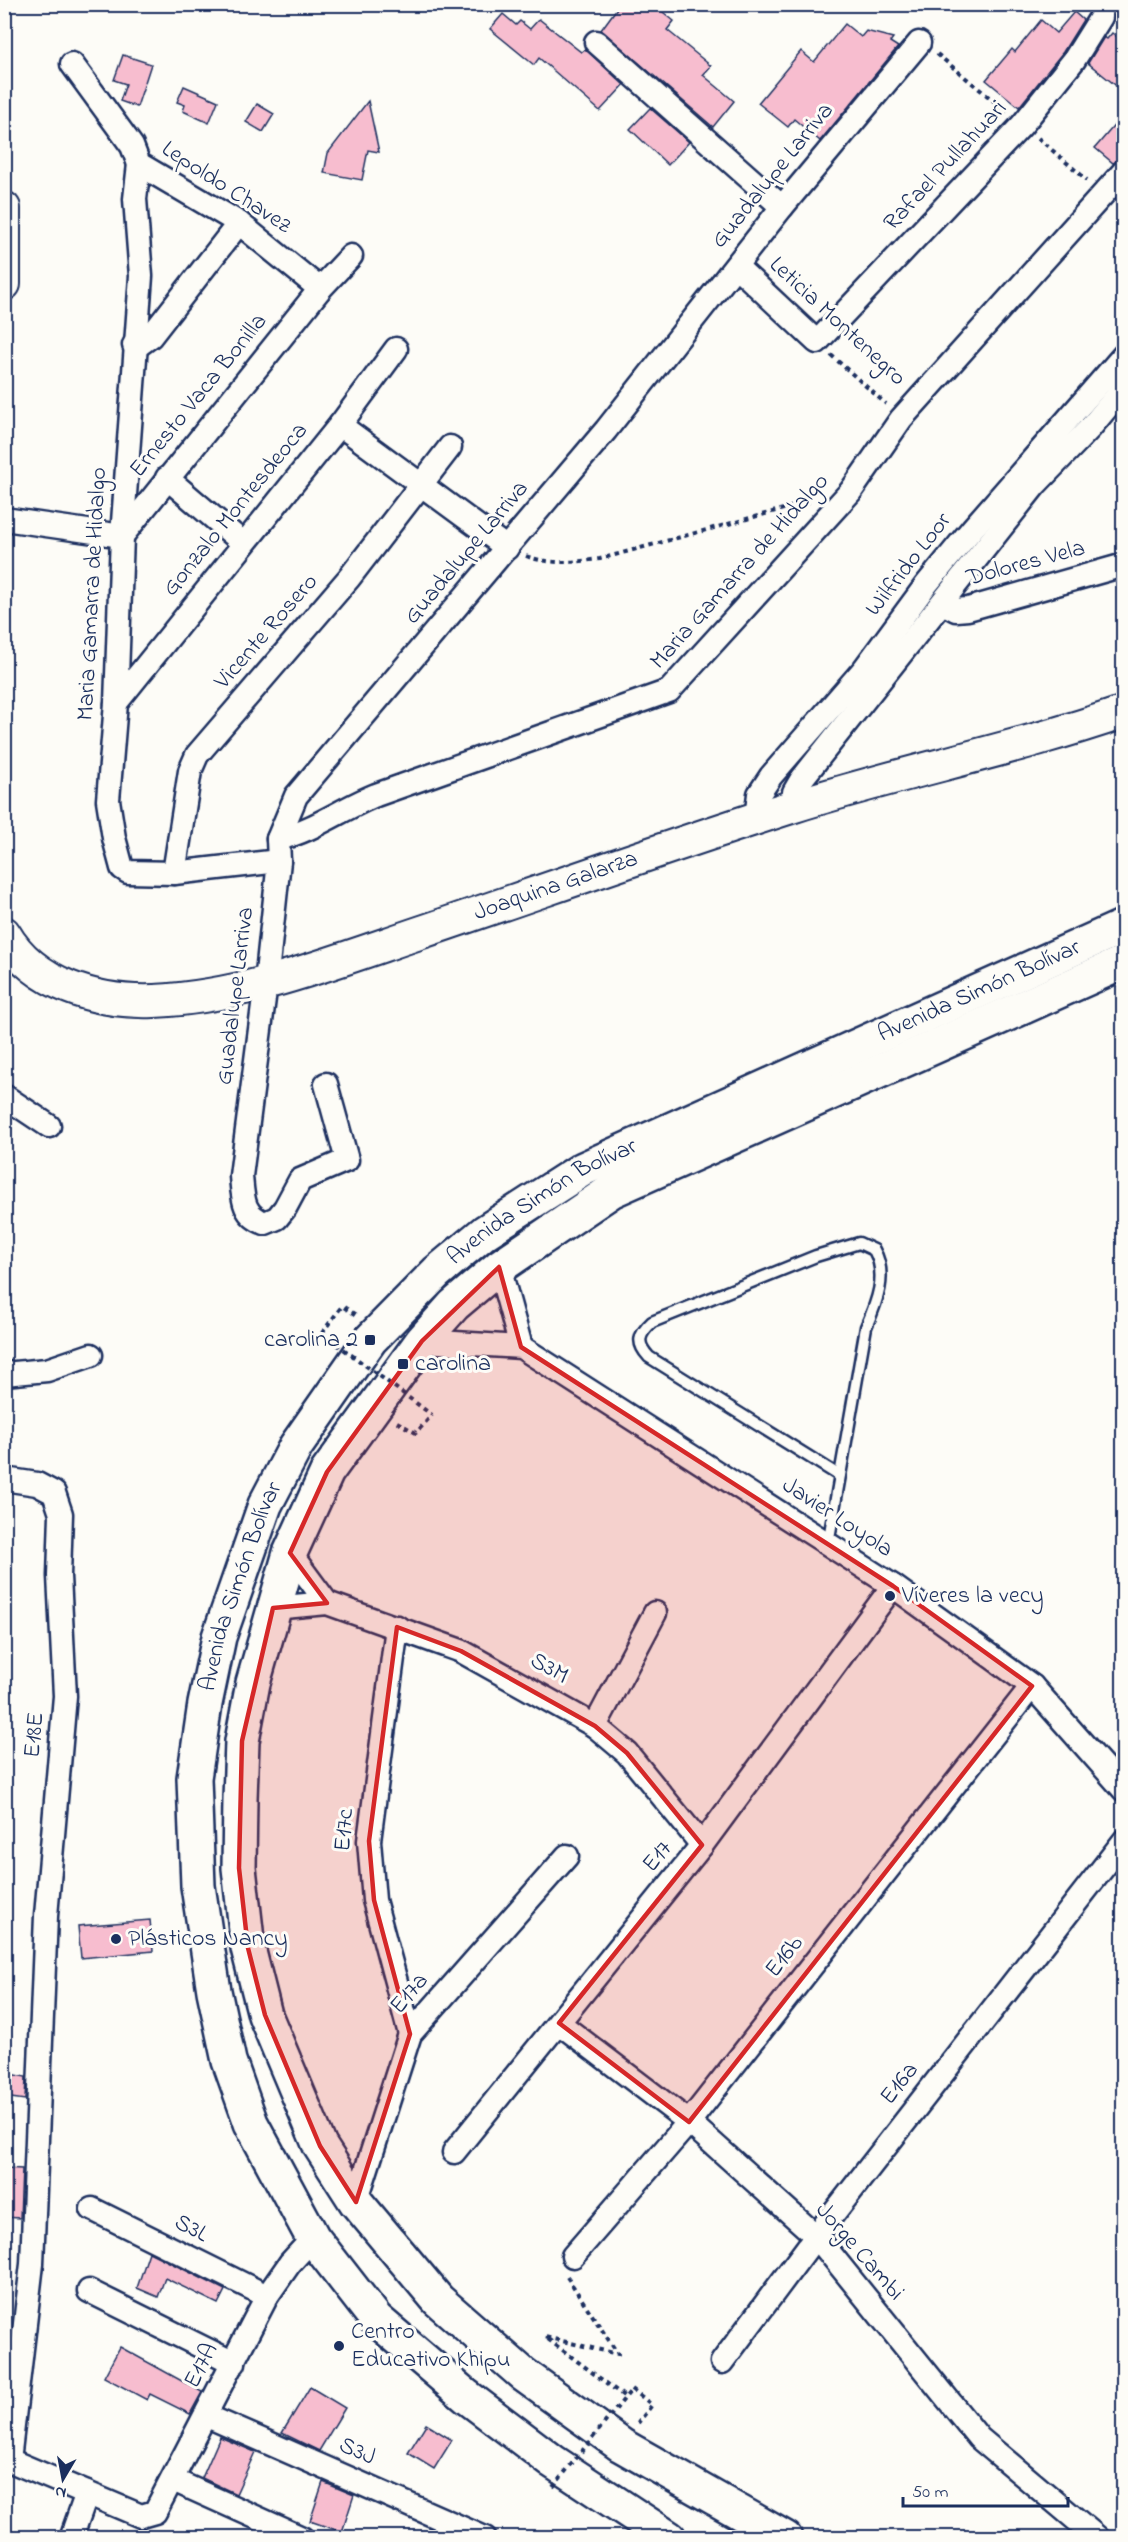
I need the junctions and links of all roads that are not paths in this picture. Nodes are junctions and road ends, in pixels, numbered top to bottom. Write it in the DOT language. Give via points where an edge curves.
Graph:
graph roads {
  1 [pos="1101,17"];
  2 [pos="596,42"];
  3 [pos="919,43"];
  4 [pos="72,64"];
  5 [pos="139,164"];
  6 [pos="1124,171"];
  7 [pos="782,207"];
  8 [pos="4,208"];
  9 [pos="239,223"];
  10 [pos="351,256"];
  11 [pos="736,266"];
  12 [pos="5,277"];
  13 [pos="4,284"];
  14 [pos="320,289"];
  15 [pos="817,342"];
  16 [pos="134,345"];
  17 [pos="396,349"];
  18 [pos="1124,355"];
  19 [pos="1124,387"];
  20 [pos="340,425"];
  21 [pos="450,447"];
  22 [pos="167,478"];
  23 [pos="420,485"];
  24 [pos="4,519"];
  25 [pos="122,536"];
  26 [pos="243,543"];
  27 [pos="507,548"];
  28 [pos="1124,565"];
  29 [pos="943,603"];
  30 [pos="116,703"];
  31 [pos="1124,712"];
  32 [pos="794,806"];
  33 [pos="756,819"];
  34 [pos="279,850"];
  35 [pos="174,873"];
  36 [pos="1124,926"];
  37 [pos="8,944"];
  38 [pos="1124,963"];
  39 [pos="266,982"];
  40 [pos="326,1084"];
  41 [pos="4,1096"];
  42 [pos="50,1126"];
  43 [pos="499,1267"];
  44 [pos="422,1341"];
  45 [pos="521,1347"];
  46 [pos="92,1354"];
  47 [pos="4,1374"];
  48 [pos="840,1476"];
  49 [pos="4,1479"];
  50 [pos="828,1544"];
  51 [pos="290,1553"];
  52 [pos="893,1586"];
  53 [pos="327,1603"];
  54 [pos="273,1608"];
  55 [pos="656,1613"];
  56 [pos="397,1627"];
  57 [pos="1032,1686"];
  58 [pos="595,1726"];
  59 [pos="1124,1790"];
  60 [pos="1124,1841"];
  61 [pos="702,1845"];
  62 [pos="567,1856"];
  63 [pos="560,2023"];
  64 [pos="410,2034"];
  65 [pos="689,2122"];
  66 [pos="454,2152"];
  67 [pos="356,2202"];
  68 [pos="92,2209"];
  69 [pos="816,2236"];
  70 [pos="313,2238"];
  71 [pos="573,2256"];
  72 [pos="89,2291"];
  73 [pos="267,2296"];
  74 [pos="722,2362"];
  75 [pos="234,2363"];
  76 [pos="207,2416"];
  77 [pos="7,2459"];
  78 [pos="173,2480"];
  79 [pos="87,2493"];
  80 [pos="71,2538"];
  81 [pos="302,2538"];
  82 [pos="485,2538"];
  83 [pos="669,2538"];
  84 [pos="785,2538"];
  85 [pos="1098,2538"];
  1 -- 15 [label="street, Rafael Pullahuari" via="1074,60 1022,125"];
  2 -- 7 [label="street"];
  3 -- 7 [label="street, Guadalupe Larriva"];
  4 -- 5 [label="street, Lepoldo Chavez" via="132,146"];
  5 -- 9 [label="street, Lepoldo Chavez"];
  5 -- 16 [label="street, Maria Gamarra de Hidalgo" via="135,200 141,276"];
  6 -- 34 [label="street, Maria Gamarra de Hidalgo" via="902,419 851,491 669,692 376,795 329,816"];
  7 -- 11 [label="street, Guadalupe Larriva"];
  8 -- 12 [label="street"];
  9 -- 14 [label="street, Lepoldo Chavez"];
  9 -- 16 [label="street" via="151,336"];
  10 -- 14 [label="street, Ernesto Vaca Bonilla"];
  11 -- 15 [label="street, Leticia Montenegro"];
  11 -- 27 [label="street, Guadalupe Larriva"];
  12 -- 13 [label="street"];
  14 -- 22 [label="street, Ernesto Vaca Bonilla"];
  16 -- 25 [label="street, Maria Gamarra de Hidalgo"];
  17 -- 20 [label="street, Gonzalo Montesdeoca"];
  18 -- 33 [label="street, Wilfrido Loor" via="972,529 864,669 771,776 759,794"];
  19 -- 29 [label="street, Wilfrido Loor" via="1035,485"];
  20 -- 23 [label="street"];
  20 -- 26 [label="street, Gonzalo Montesdeoca"];
  21 -- 23 [label="street, Vicente Rosero"];
  22 -- 25 [label="street, Ernesto Vaca Bonilla"];
  22 -- 26 [label="street"];
  23 -- 27 [label="street"];
  23 -- 35 [label="street, Vicente Rosero" via="349,578 197,755 190,771"];
  24 -- 25 [label="street"];
  25 -- 30 [label="street, Maria Gamarra de Hidalgo"];
  26 -- 30 [label="street, Gonzalo Montesdeoca"];
  27 -- 34 [label="street, Guadalupe Larriva" via="296,796"];
  28 -- 29 [label="street, Dolores Vela" via="968,609"];
  29 -- 32 [label="street, Wilfrido Loor" via="801,780 794,792"];
  30 -- 35 [label="street, Maria Gamarra de Hidalgo" via="108,800 121,863 126,872"];
  31 -- 32 [label="street, Joaquina Galarza" via="1023,745"];
  32 -- 33 [label="street, Joaquina Galarza"];
  33 -- 39 [label="street, Joaquina Galarza"];
  34 -- 35 [label="street, Maria Gamarra de Hidalgo"];
  34 -- 39 [label="street, Guadalupe Larriva"];
  36 -- 70 [label="highway, Avenida Simón Bolívar" via="583,1169 485,1232 437,1272 370,1340 296,1446 265,1505 219,1637 194,1778 202,1923 229,2061 250,2123"];
  37 -- 39 [label="street, Joaquina Galarza" via="42,973 67,987 107,998 191,998"];
  38 -- 43 [label="highway, Avenida Simón Bolívar" via="611,1191"];
  39 -- 40 [label="street, Guadalupe Larriva" via="241,1176 248,1214 265,1223 281,1213 300,1180 347,1160"];
  41 -- 42 [label="street"];
  43 -- 44 [label="highway, Avenida Simón Bolívar" via="454,1305"];
  43 -- 45 [label="street"];
  44 -- 45 [label="street, Javier Loyola"];
  44 -- 51 [label="highway, Avenida Simón Bolívar" via="327,1472"];
  45 -- 50 [label="street, Javier Loyola"];
  46 -- 47 [label="street" via="47,1370"];
  48 -- 48 [label="lane" via="866,1327 877,1300 882,1270 874,1250 859,1243 816,1256 652,1322 641,1332 639,1339 649,1357"];
  48 -- 50 [label="lane"];
  49 -- 77 [label="street, E18E" via="37,1484 54,1493 61,1514 59,1576 65,1696 46,1916 32,2264"];
  50 -- 52 [label="street, Javier Loyola"];
  51 -- 53 [label="street"];
  51 -- 54 [label="highway, Avenida Simón Bolívar"];
  52 -- 57 [label="street, Javier Loyola"];
  52 -- 61 [label="street, E17"];
  53 -- 54 [label="street, S3M"];
  53 -- 56 [label="street, S3M"];
  54 -- 67 [label="highway, Avenida Simón Bolívar" via="242,1741 239,1868 248,1948 265,2015 320,2146"];
  55 -- 58 [label="street"];
  56 -- 58 [label="street, S3M" via="461,1651"];
  56 -- 64 [label="street, E17c" via="369,1841 374,1900"];
  57 -- 59 [label="street, Javier Loyola"];
  57 -- 65 [label="street, E16b"];
  58 -- 61 [label="street, S3M" via="627,1753"];
  60 -- 69 [label="street, E16a"];
  61 -- 63 [label="street, E17"];
  62 -- 64 [label="street, E17a"];
  63 -- 65 [label="street, Jorge Cambi"];
  63 -- 66 [label="street, E17"];
  64 -- 67 [label="street, E17a"];
  65 -- 69 [label="street, Jorge Cambi"];
  65 -- 71 [label="street, E16b"];
  67 -- 84 [label="highway, Avenida Simón Bolívar" via="438,2300 524,2375 621,2445"];
  68 -- 73 [label="street, S3L"];
  69 -- 74 [label="street, E16a"];
  69 -- 85 [label="street, Jorge Cambi" via="979,2438"];
  70 -- 73 [label="street, E17A"];
  70 -- 83 [label="highway, Avenida Simón Bolívar" via="376,2319 466,2396 552,2461"];
  72 -- 75 [label="street"];
  73 -- 75 [label="street, E17A"];
  75 -- 76 [label="street, E17A"];
  76 -- 78 [label="street, E17A"];
  76 -- 82 [label="street, S3J"];
  77 -- 79 [label="street"];
  78 -- 79 [label="street, E17A" via="155,2512 141,2516"];
  78 -- 81 [label="street"];
  79 -- 80 [label="street"];
}
